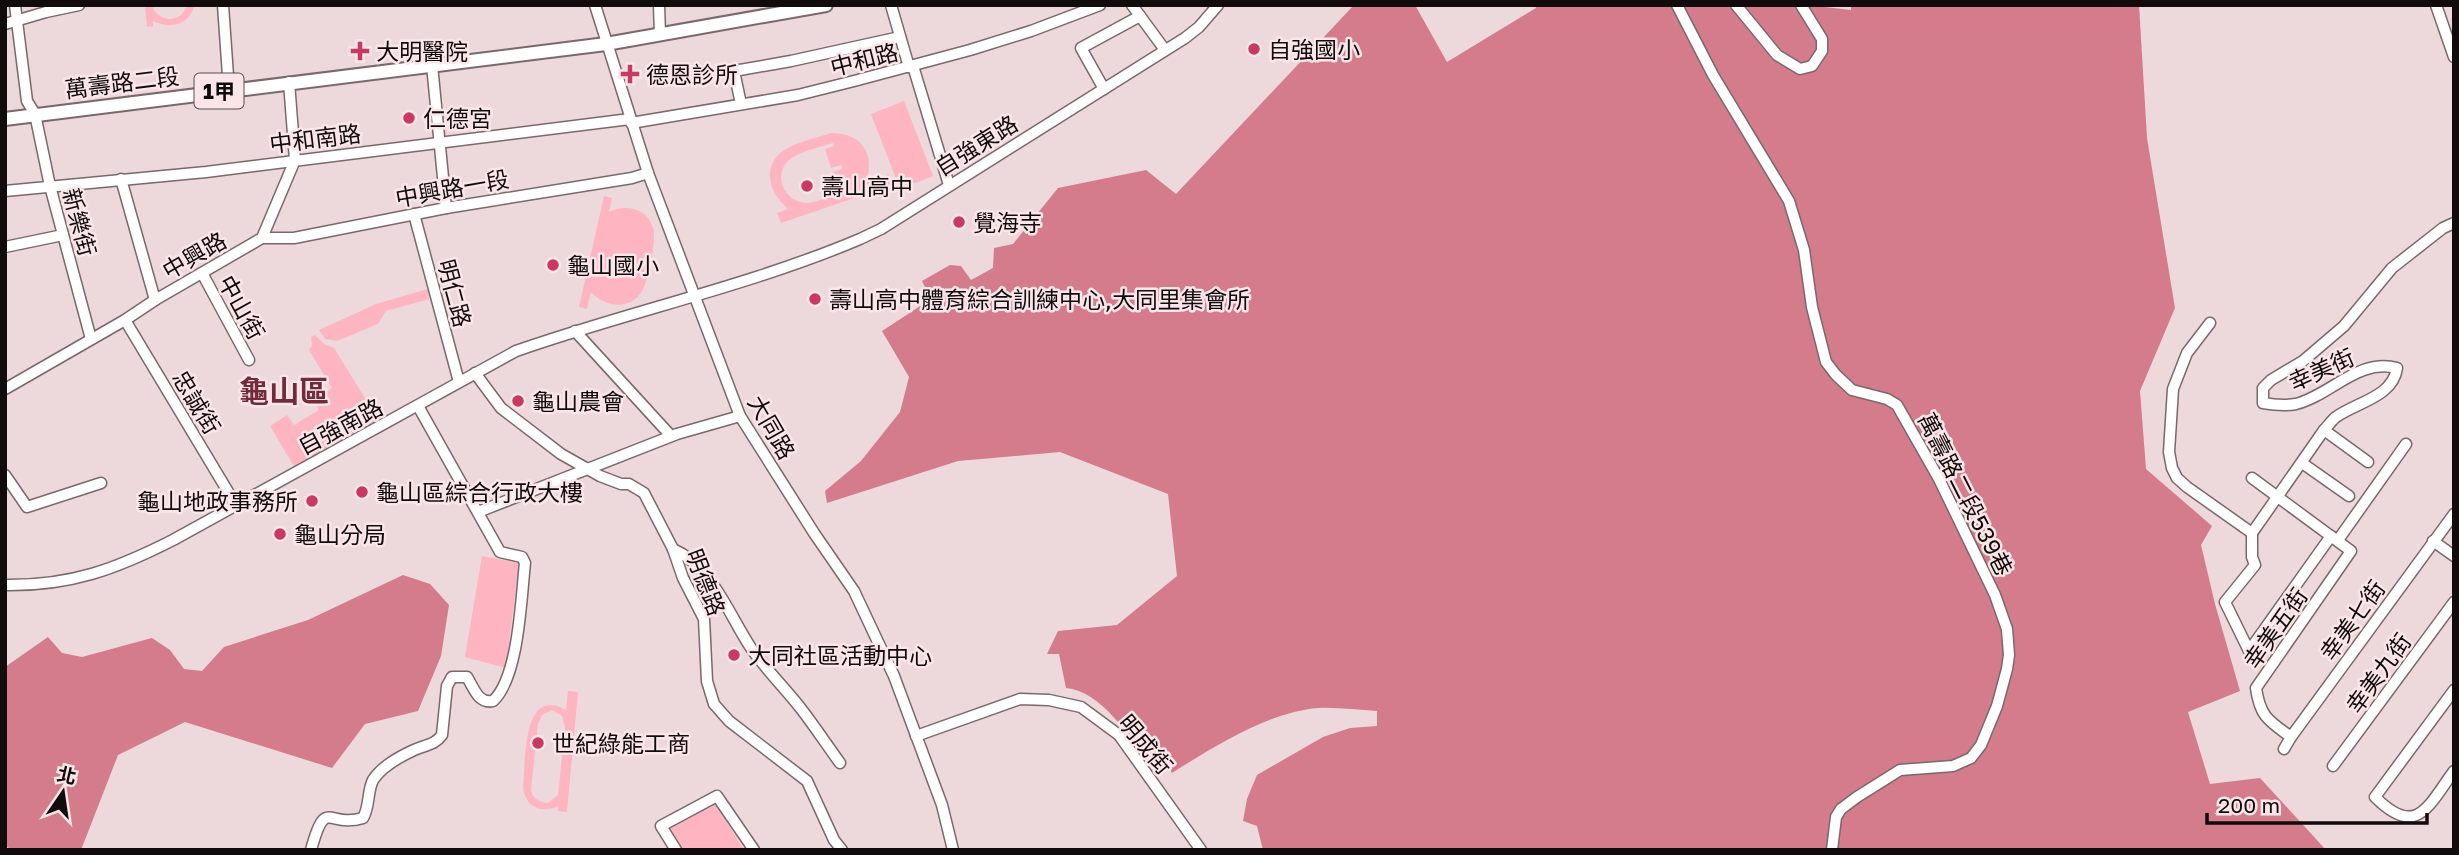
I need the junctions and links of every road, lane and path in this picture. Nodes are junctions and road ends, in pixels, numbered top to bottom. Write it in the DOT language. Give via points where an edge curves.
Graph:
graph roads {
  1 [pos="15,5"];
  2 [pos="79,5"];
  3 [pos="223,5"];
  4 [pos="594,5"];
  5 [pos="659,5"];
  6 [pos="826,5"];
  7 [pos="891,5"];
  8 [pos="1100,5"];
  9 [pos="1132,5"];
  10 [pos="1218,5"];
  11 [pos="1677,5"];
  12 [pos="1736,5"];
  13 [pos="1801,5"];
  14 [pos="2436,5"];
  15 [pos="1140,16"];
  16 [pos="18,21"];
  17 [pos="5,24"];
  18 [pos="660,35"];
  19 [pos="900,37"];
  20 [pos="606,44"];
  21 [pos="1165,50"];
  22 [pos="2454,57"];
  23 [pos="432,65"];
  24 [pos="911,67"];
  25 [pos="289,82"];
  26 [pos="1104,89"];
  27 [pos="229,90"];
  28 [pos="741,104"];
  29 [pos="36,114"];
  30 [pos="5,119"];
  31 [pos="630,121"];
  32 [pos="440,142"];
  33 [pos="295,160"];
  34 [pos="648,173"];
  35 [pos="121,179"];
  36 [pos="948,185"];
  37 [pos="50,186"];
  38 [pos="5,191"];
  39 [pos="446,208"];
  40 [pos="414,214"];
  41 [pos="2454,223"];
  42 [pos="63,235"];
  43 [pos="262,237"];
  44 [pos="5,247"];
  45 [pos="202,273"];
  46 [pos="695,297"];
  47 [pos="155,300"];
  48 [pos="125,320"];
  49 [pos="2210,323"];
  50 [pos="575,331"];
  51 [pos="91,339"];
  52 [pos="249,360"];
  53 [pos="475,373"];
  54 [pos="459,382"];
  55 [pos="5,389"];
  56 [pos="418,406"];
  57 [pos="740,415"];
  58 [pos="2324,430"];
  59 [pos="671,436"];
  60 [pos="2406,443"];
  61 [pos="2368,461"];
  62 [pos="2302,463"];
  63 [pos="589,470"];
  64 [pos="5,475"];
  65 [pos="2252,478"];
  66 [pos="101,483"];
  67 [pos="2278,496"];
  68 [pos="2349,496"];
  69 [pos="236,505"];
  70 [pos="478,512"];
  71 [pos="2454,514"];
  72 [pos="2252,533"];
  73 [pos="2335,538"];
  74 [pos="2433,541"];
  75 [pos="673,549"];
  76 [pos="2454,556"];
  77 [pos="5,585"];
  78 [pos="2454,602"];
  79 [pos="2454,690"];
  80 [pos="916,736"];
  81 [pos="2291,737"];
  82 [pos="2284,749"];
  83 [pos="840,763"];
  84 [pos="2333,766"];
  85 [pos="2454,771"];
  86 [pos="311,850"];
  87 [pos="676,850"];
  88 [pos="754,850"];
  89 [pos="842,850"];
  90 [pos="953,850"];
  91 [pos="1201,850"];
  92 [pos="1832,850"];
  1 -- 16 [label="street, 新樂街"];
  2 -- 16 [label="street"];
  3 -- 27 [label="street"];
  4 -- 20 [label="street, 大同路"];
  5 -- 18 [label="street"];
  6 -- 18 [label="main road, 萬壽路二段 / 1甲"];
  7 -- 19 [label="street"];
  8 -- 24 [label="street, 中和路"];
  9 -- 15 [label="street"];
  10 -- 21 [label="street, 自強東路" via="1199,27"];
  11 -- 92 [label="street, 萬壽路二段539巷" via="1789,201 1804,250 1826,362 1852,390 1897,405 1955,511 1996,595 2007,629 2009,655 1997,706 1971,758 1961,764 1900,770 1857,797 1836,817"];
  12 -- 13 [label="street" via="1777,55 1800,69 1812,66 1822,51 1822,39"];
  14 -- 22 [label="street"];
  15 -- 21 [label="street"];
  15 -- 26 [label="street" via="1081,48"];
  16 -- 17 [label="street"];
  16 -- 29 [label="street, 新樂街" via="27,101"];
  18 -- 20 [label="main road, 萬壽路二段 / 1甲"];
  19 -- 24 [label="street"];
  19 -- 28 [label="street" via="734,71"];
  20 -- 23 [label="main road, 萬壽路二段 / 1甲"];
  20 -- 31 [label="street, 大同路"];
  21 -- 26 [label="street, 自強東路"];
  23 -- 25 [label="main road, 萬壽路二段 / 1甲"];
  23 -- 32 [label="street"];
  24 -- 28 [label="street, 中和路"];
  24 -- 36 [label="street"];
  25 -- 27 [label="main road, 萬壽路二段 / 1甲"];
  25 -- 33 [label="street, 中興路"];
  26 -- 36 [label="street, 自強東路"];
  27 -- 29 [label="main road, 萬壽路二段 / 1甲"];
  28 -- 31 [label="street, 中和路"];
  29 -- 30 [label="main road, 萬壽路二段 / 1甲"];
  29 -- 37 [label="street, 新樂街"];
  31 -- 32 [label="street, 中和南路"];
  31 -- 34 [label="street, 大同路"];
  32 -- 33 [label="street, 中和南路"];
  32 -- 39 [label="street"];
  33 -- 35 [label="street, 中和南路"];
  33 -- 43 [label="street, 中興路"];
  34 -- 39 [label="street, 中興路一段"];
  34 -- 46 [label="street, 大同路"];
  35 -- 37 [label="street, 中和南路"];
  35 -- 47 [label="street"];
  36 -- 46 [label="street, 自強東路" via="860,239"];
  37 -- 38 [label="street, 中和南路"];
  37 -- 42 [label="street, 新樂街"];
  39 -- 40 [label="street, 中興路一段"];
  40 -- 43 [label="street, 中興路一段" via="294,238"];
  40 -- 54 [label="street, 明仁路"];
  41 -- 58 [label="street, 幸美街" via="2392,268 2344,326 2263,388 2263,403 2285,405 2377,366 2397,368 2396,379 2382,393 2336,418"];
  42 -- 44 [label="street"];
  42 -- 51 [label="street, 新樂街"];
  43 -- 45 [label="street, 中興路"];
  45 -- 47 [label="street, 中興路"];
  45 -- 52 [label="street, 中山街"];
  46 -- 50 [label="street, 自強南路"];
  46 -- 57 [label="street, 大同路"];
  47 -- 48 [label="street, 中興路"];
  48 -- 51 [label="street, 中興路"];
  48 -- 69 [label="street, 忠誠街"];
  49 -- 72 [label="street" via="2188,353 2174,389 2172,468 2187,487"];
  50 -- 53 [label="street, 自強南路" via="516,351"];
  50 -- 59 [label="street"];
  51 -- 55 [label="street, 中興路"];
  53 -- 54 [label="street, 自強南路"];
  53 -- 63 [label="street, 明德路" via="501,408"];
  54 -- 56 [label="street, 自強南路"];
  56 -- 69 [label="street, 自強南路"];
  56 -- 70 [label="street"];
  57 -- 59 [label="street"];
  57 -- 80 [label="street, 大同路" via="854,591"];
  58 -- 61 [label="street"];
  58 -- 62 [label="street, 幸美街"];
  59 -- 63 [label="street"];
  60 -- 73 [label="street"];
  62 -- 67 [label="street, 幸美街"];
  62 -- 68 [label="street"];
  63 -- 70 [label="street"];
  63 -- 75 [label="street, 明德路" via="638,487"];
  64 -- 66 [label="street" via="27,507"];
  65 -- 67 [label="street"];
  67 -- 72 [label="street, 幸美街"];
  67 -- 73 [label="street"];
  69 -- 77 [label="street, 自強南路" via="121,566 65,580"];
  70 -- 86 [label="street" via="500,552 522,557 525,563 513,658 503,688 487,702 467,677 452,677 438,740 379,773 371,785 363,818 326,818 318,824"];
  71 -- 74 [label="street, 幸美七街"];
  72 -- 73 [label="street" via="2255,565 2224,603 2249,651"];
  73 -- 81 [label="street, 幸美五街" via="2351,551 2256,688 2264,718"];
  74 -- 76 [label="street"];
  74 -- 81 [label="street, 幸美七街"];
  75 -- 83 [label="street" via="702,572 751,648"];
  75 -- 89 [label="street, 明德路" via="704,619 707,681 714,705 807,780"];
  78 -- 84 [label="street, 幸美九街"];
  79 -- 85 [label="street" via="2375,797 2390,811 2408,818 2422,814"];
  80 -- 90 [label="street, 大同路"];
  80 -- 91 [label="street, 明成街" via="1020,699 1081,707 1119,735"];
  81 -- 82 [label="street, 幸美七街"];
  87 -- 88 [label="street" via="661,827 718,796"];
}
